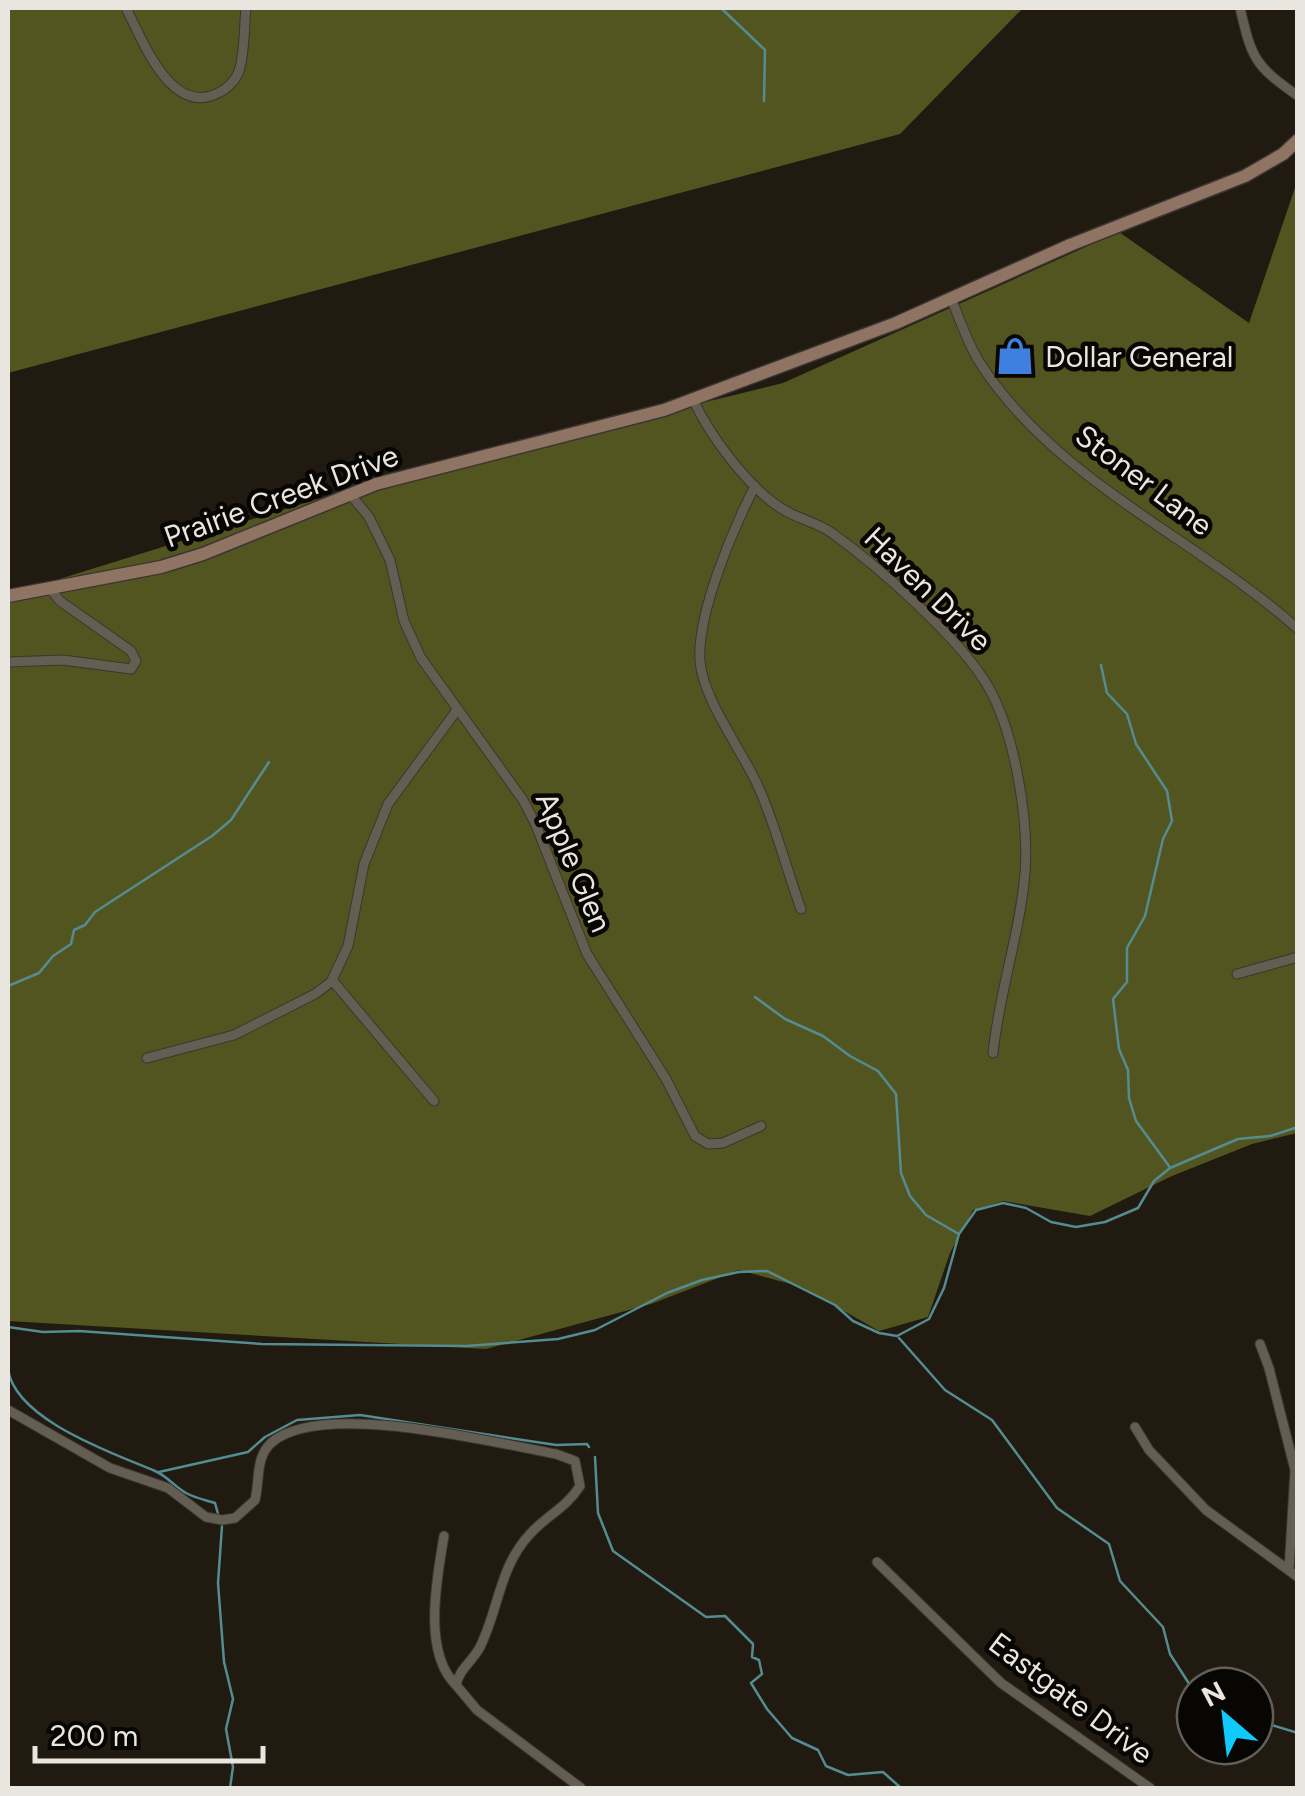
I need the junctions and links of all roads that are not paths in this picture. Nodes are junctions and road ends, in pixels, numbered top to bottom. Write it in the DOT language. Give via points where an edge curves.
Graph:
graph roads {
  1 [pos="126,8"];
  2 [pos="246,8"];
  3 [pos="1240,8"];
  4 [pos="1298,96"];
  5 [pos="1298,140"];
  6 [pos="952,300"];
  7 [pos="693,400"];
  8 [pos="755,486"];
  9 [pos="350,494"];
  10 [pos="50,589"];
  11 [pos="8,596"];
  12 [pos="1298,629"];
  13 [pos="8,662"];
  14 [pos="457,710"];
  15 [pos="801,909"];
  16 [pos="1298,958"];
  17 [pos="1237,974"];
  18 [pos="332,980"];
  19 [pos="993,1054"];
  20 [pos="147,1058"];
  21 [pos="434,1101"];
  22 [pos="760,1126"];
  23 [pos="1260,1344"];
  24 [pos="8,1410"];
  25 [pos="1135,1427"];
  26 [pos="444,1536"];
  27 [pos="877,1562"];
  28 [pos="1293,1573"];
  29 [pos="456,1685"];
  30 [pos="581,1788"];
  31 [pos="1150,1788"];
  1 -- 2 [label="street" via="168,81 190,99 227,89 239,72"];
  3 -- 4 [label="street" via="1258,65"];
  5 -- 6 [label="main road, Prairie Creek Drive" via="1245,176"];
  6 -- 7 [label="main road, Prairie Creek Drive"];
  6 -- 12 [label="street, Stoner Lane" via="980,364 1060,451"];
  7 -- 8 [label="street, Haven Drive"];
  7 -- 9 [label="main road, Prairie Creek Drive"];
  8 -- 15 [label="street" via="718,569 700,664 768,810"];
  8 -- 19 [label="street, Haven Drive" via="785,511 827,529 881,573 975,667 1002,716 1022,809 1025,874"];
  9 -- 10 [label="main road, Prairie Creek Drive" via="189,558"];
  9 -- 14 [label="street, Apple Glen" via="390,560 410,640"];
  10 -- 11 [label="main road, Prairie Creek Drive"];
  10 -- 13 [label="street" via="131,651 132,669 82,661"];
  14 -- 18 [label="street" via="388,804"];
  14 -- 22 [label="street, Apple Glen" via="523,800 587,954 695,1136 723,1143"];
  16 -- 17 [label="street"];
  18 -- 20 [label="street" via="234,1035"];
  18 -- 21 [label="street"];
  23 -- 28 [label="street" via="1295,1470"];
  24 -- 29 [label="street" via="222,1520 235,1518 255,1500 268,1445 286,1433 320,1426 415,1428 576,1461 580,1486 518,1549 478,1651"];
  25 -- 28 [label="street" via="1195,1500"];
  26 -- 29 [label="street" via="434,1631"];
  27 -- 31 [label="street, Eastgate Drive" via="1001,1683"];
  29 -- 30 [label="street" via="478,1710"];
}
